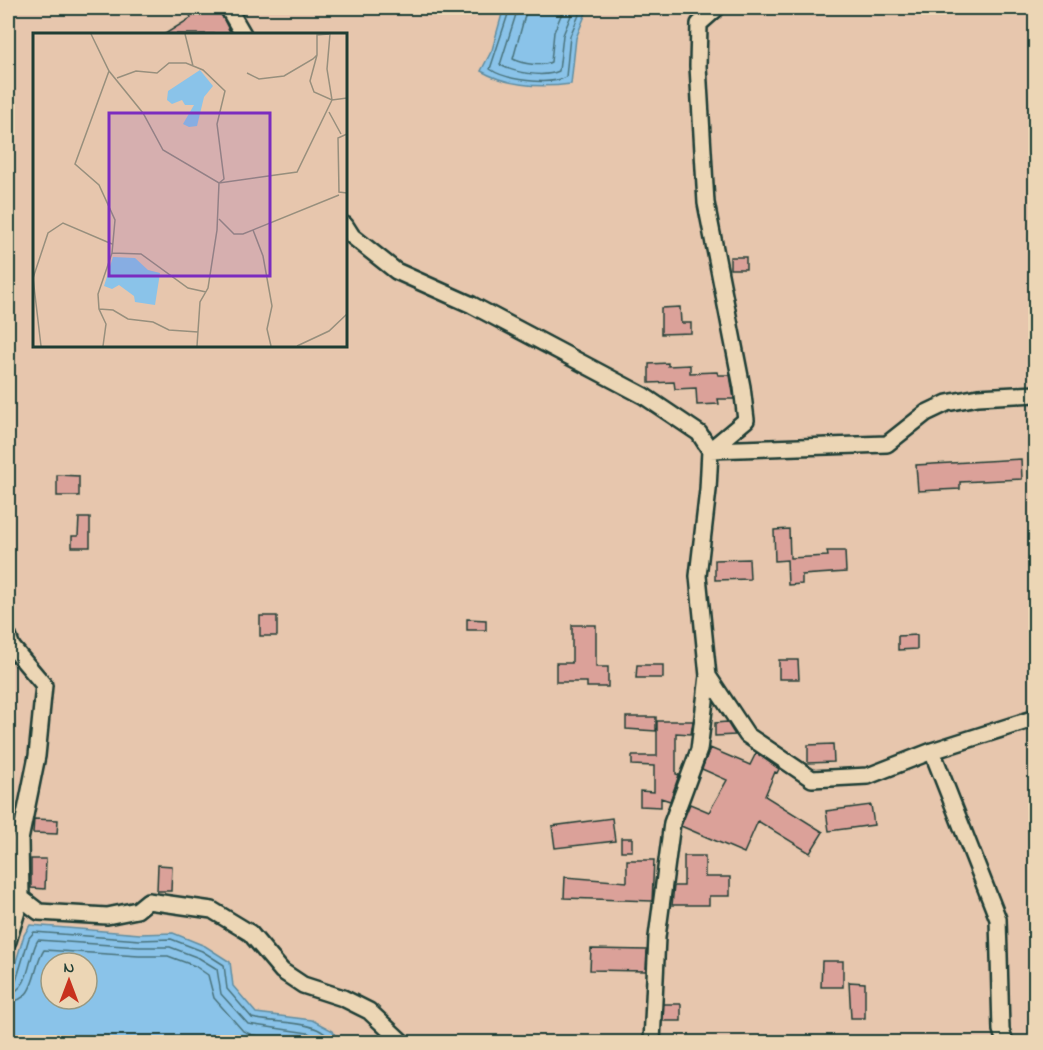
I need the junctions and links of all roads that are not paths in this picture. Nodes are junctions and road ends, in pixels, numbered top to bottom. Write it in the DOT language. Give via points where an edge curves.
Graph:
graph roads {
  1 [pos="228,8"];
  2 [pos="717,8"];
  3 [pos="242,33"];
  4 [pos="346,227"];
  5 [pos="1035,394"];
  6 [pos="710,450"];
  7 [pos="8,636"];
  8 [pos="708,676"];
  9 [pos="1035,718"];
  10 [pos="932,751"];
  11 [pos="14,837"];
  12 [pos="21,898"];
  13 [pos="8,941"];
  14 [pos="402,1042"];
  15 [pos="652,1042"];
  16 [pos="1005,1042"];
  1 -- 3 [label="street"];
  2 -- 6 [label="street" via="699,24 706,202 746,420"];
  4 -- 6 [label="street" via="352,236 396,271 472,305 644,396 699,433"];
  5 -- 6 [label="street" via="947,403 926,413 887,444"];
  6 -- 8 [label="street" via="698,576"];
  7 -- 11 [label="street" via="12,647 44,685 37,756"];
  8 -- 10 [label="street" via="747,735 812,779 868,776"];
  8 -- 15 [label="street" via="699,750 672,823 657,937"];
  9 -- 10 [label="street"];
  10 -- 16 [label="street" via="998,919 1001,1030"];
  11 -- 12 [label="street"];
  12 -- 13 [label="street"];
  12 -- 14 [label="street" via="39,912 107,916 137,910 148,901 212,910 250,933 282,971 303,985 369,1011"];
}
